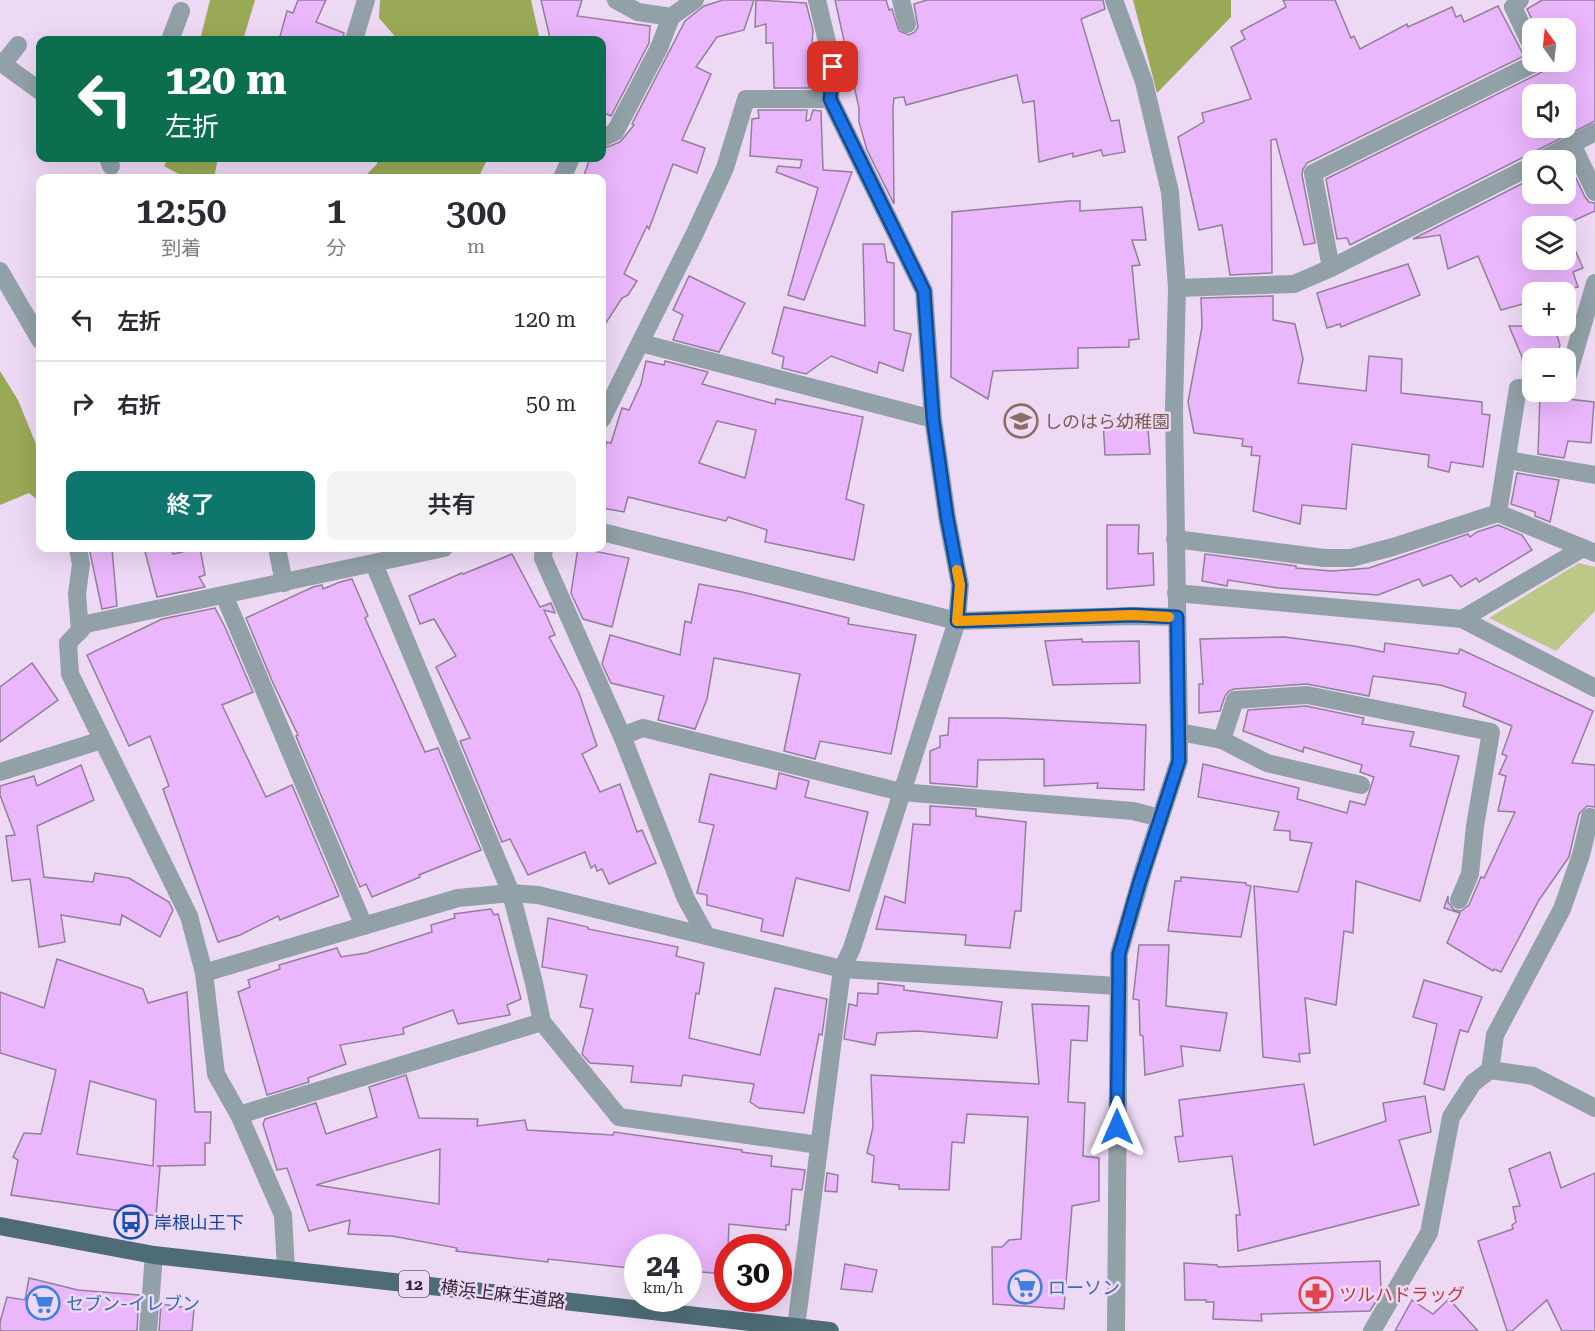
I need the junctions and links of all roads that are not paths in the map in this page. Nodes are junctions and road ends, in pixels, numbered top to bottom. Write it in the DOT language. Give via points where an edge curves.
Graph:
graph roads {
  1 [pos="366,0"];
  2 [pos="616,0"];
  3 [pos="695,0"];
  4 [pos="817,0"];
  5 [pos="901,0"];
  6 [pos="1114,0"];
  7 [pos="1520,0"];
  8 [pos="181,11"];
  9 [pos="671,17"];
  10 [pos="907,24"];
  11 [pos="1522,26"];
  12 [pos="172,36"];
  13 [pos="355,36"];
  14 [pos="18,45"];
  15 [pos="2,63"];
  16 [pos="1522,69"];
  17 [pos="36,88"];
  18 [pos="830,99"];
  19 [pos="1595,132"];
  20 [pos="606,136"];
  21 [pos="1572,144"];
  22 [pos="1560,150"];
  23 [pos="1522,171"];
  24 [pos="1595,192"];
  25 [pos="1330,268"];
  26 [pos="0,271"];
  27 [pos="1595,283"];
  28 [pos="1177,288"];
  29 [pos="36,333"];
  30 [pos="641,343"];
  31 [pos="1576,348"];
  32 [pos="1522,388"];
  33 [pos="606,411"];
  34 [pos="933,419"];
  35 [pos="1507,460"];
  36 [pos="1595,475"];
  37 [pos="1498,513"];
  38 [pos="606,533"];
  39 [pos="1175,539"];
  40 [pos="1589,551"];
  41 [pos="79,552"];
  42 [pos="278,552"];
  43 [pos="426,552"];
  44 [pos="544,552"];
  45 [pos="374,564"];
  46 [pos="284,583"];
  47 [pos="1176,593"];
  48 [pos="225,595"];
  49 [pos="1177,617"];
  50 [pos="1462,619"];
  51 [pos="957,621"];
  52 [pos="80,631"];
  53 [pos="1595,688"];
  54 [pos="1179,732"];
  55 [pos="622,736"];
  56 [pos="102,740"];
  57 [pos="1222,740"];
  58 [pos="0,772"];
  59 [pos="1361,785"];
  60 [pos="901,792"];
  61 [pos="1160,818"];
  62 [pos="1595,819"];
  63 [pos="511,893"];
  64 [pos="1459,900"];
  65 [pos="364,926"];
  66 [pos="706,935"];
  67 [pos="842,969"];
  68 [pos="204,973"];
  69 [pos="1117,986"];
  70 [pos="542,1022"];
  71 [pos="1490,1070"];
  72 [pos="1595,1108"];
  73 [pos="239,1115"];
  74 [pos="819,1145"];
  75 [pos="0,1226"];
  76 [pos="154,1256"];
  77 [pos="286,1269"];
  78 [pos="796,1327"];
  79 [pos="148,1331"];
  80 [pos="830,1331"];
  81 [pos="1116,1331"];
  82 [pos="1372,1331"];
  1 -- 13 [label="street"];
  2 -- 9 [label="street" via="638,12"];
  3 -- 9 [label="street"];
  4 -- 18 [label="street" via="833,67"];
  5 -- 10 [label="street"];
  6 -- 28 [label="street" via="1144,82 1170,192"];
  7 -- 11 [label="street" via="1513,7"];
  8 -- 12 [label="street"];
  9 -- 20 [label="street" via="615,132"];
  14 -- 15 [label="street"];
  15 -- 17 [label="street"];
  16 -- 25 [label="street" via="1312,173"];
  18 -- 30 [label="street" via="746,99 724,168"];
  18 -- 34 [label="street" via="924,291"];
  19 -- 21 [label="street"];
  21 -- 22 [label="street"];
  21 -- 24 [label="street"];
  23 -- 25 [label="street"];
  25 -- 28 [label="street" via="1294,284"];
  26 -- 29 [label="street"];
  27 -- 31 [label="street"];
  28 -- 39 [label="street"];
  30 -- 33 [label="street"];
  30 -- 34 [label="street"];
  32 -- 35 [label="street" via="1518,388"];
  34 -- 51 [label="street" via="960,585"];
  35 -- 36 [label="street"];
  35 -- 37 [label="street"];
  37 -- 39 [label="street" via="1351,558"];
  37 -- 40 [label="street"];
  38 -- 51 [label="street"];
  39 -- 47 [label="street"];
  40 -- 50 [label="street"];
  41 -- 52 [label="street"];
  42 -- 46 [label="street"];
  43 -- 45 [label="street"];
  44 -- 55 [label="street"];
  45 -- 46 [label="street"];
  45 -- 63 [label="street"];
  46 -- 48 [label="street"];
  47 -- 49 [label="street"];
  47 -- 50 [label="street"];
  48 -- 52 [label="street" via="86,624"];
  48 -- 65 [label="street"];
  49 -- 51 [label="street"];
  49 -- 54 [label="street"];
  50 -- 53 [label="street"];
  51 -- 60 [label="street"];
  52 -- 56 [label="street" via="68,643 70,674"];
  54 -- 57 [label="street"];
  54 -- 61 [label="street" via="1179,761"];
  55 -- 60 [label="street" via="643,728"];
  55 -- 66 [label="street" via="686,899"];
  56 -- 58 [label="street"];
  56 -- 68 [label="street" via="189,916"];
  57 -- 59 [label="street" via="1267,763"];
  57 -- 64 [label="street" via="1234,700 1307,695 1491,732 1470,874"];
  60 -- 61 [label="street" via="1132,811"];
  60 -- 67 [label="street"];
  61 -- 69 [label="street" via="1119,954"];
  62 -- 71 [label="street" via="1590,817 1562,909 1495,1035"];
  63 -- 65 [label="street" via="458,898"];
  63 -- 66 [label="street" via="538,895"];
  63 -- 70 [label="street"];
  65 -- 68 [label="street"];
  66 -- 67 [label="street"];
  67 -- 69 [label="street"];
  67 -- 74 [label="street"];
  68 -- 73 [label="street" via="216,1074"];
  69 -- 81 [label="street"];
  70 -- 73 [label="street"];
  70 -- 74 [label="street" via="619,1117"];
  71 -- 72 [label="street" via="1533,1076"];
  71 -- 82 [label="street" via="1473,1083 1451,1117 1429,1233"];
  73 -- 77 [label="street" via="283,1215"];
  74 -- 78 [label="street"];
  75 -- 76 [label="main road, 横浜上麻生道路 / 12"];
  76 -- 77 [label="main road, 横浜上麻生道路 / 12"];
  76 -- 79 [label="street"];
  77 -- 78 [label="main road, 横浜上麻生道路 / 12"];
  78 -- 80 [label="main road, 横浜上麻生道路 / 12"];
}
